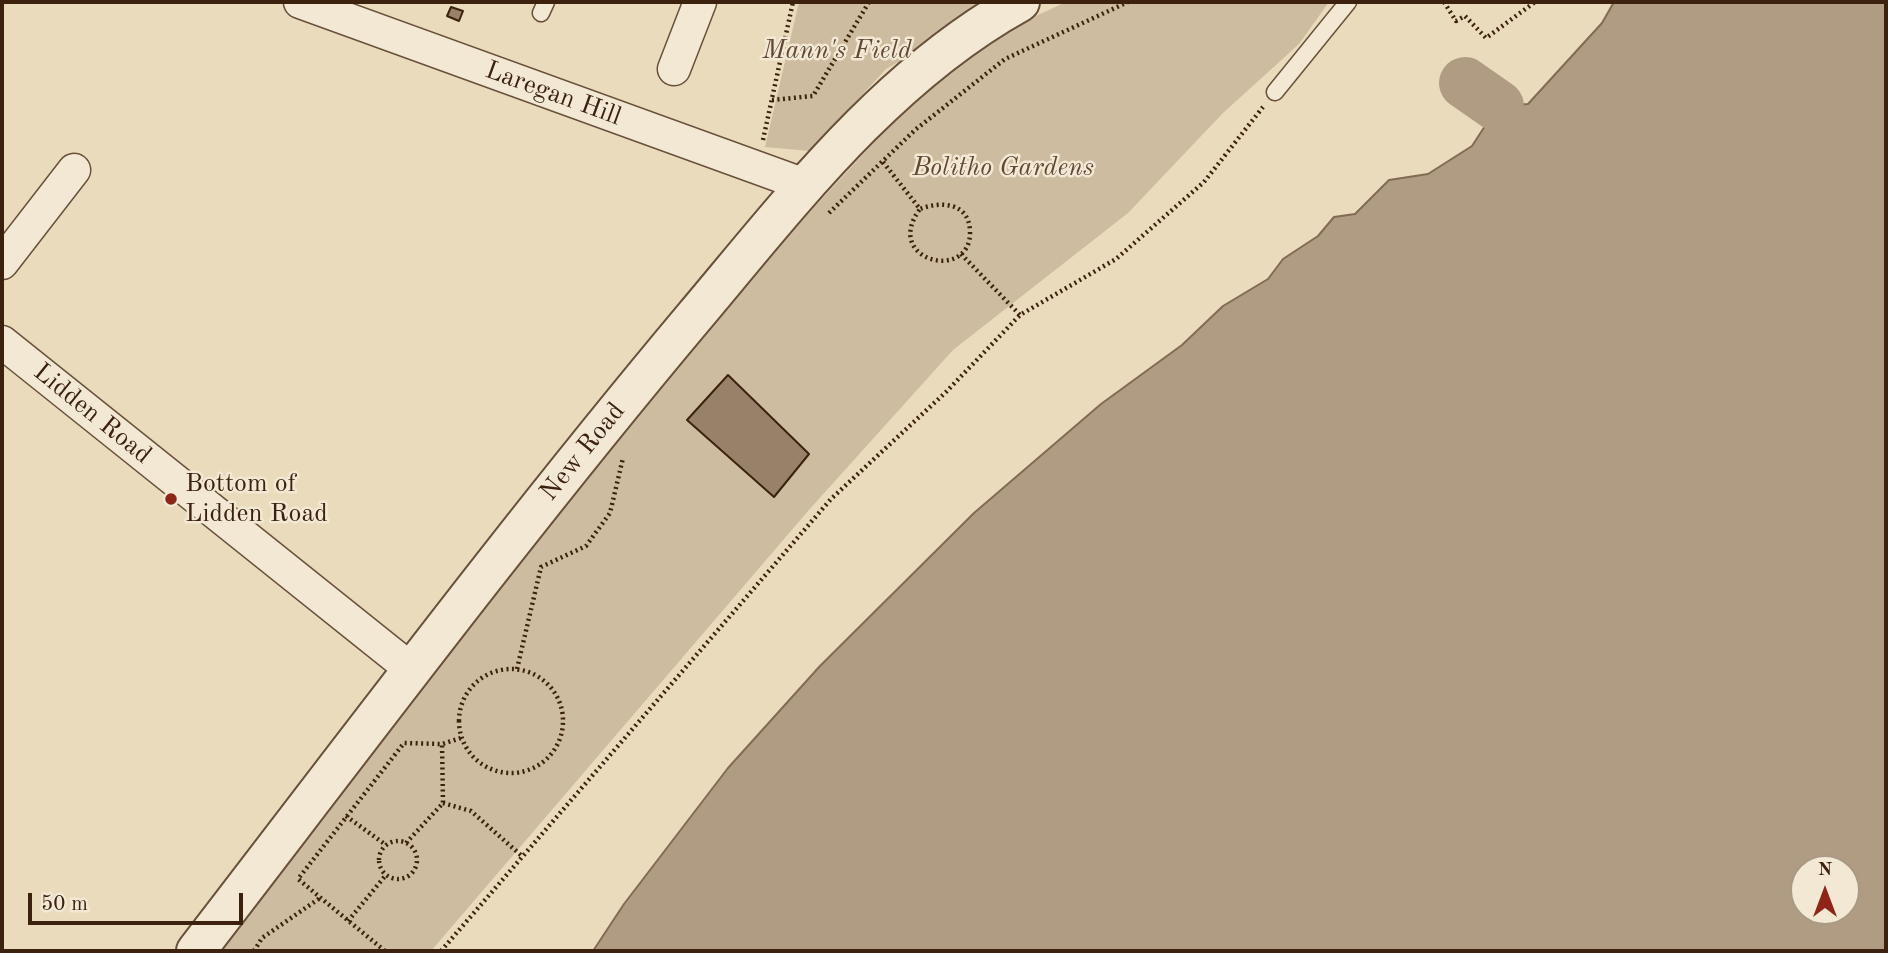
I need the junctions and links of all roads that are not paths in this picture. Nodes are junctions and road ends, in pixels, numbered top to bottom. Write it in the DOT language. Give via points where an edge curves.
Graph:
graph roads {
  1 [pos="300,2"];
  2 [pos="700,2"];
  3 [pos="1020,2"];
  4 [pos="1348,2"];
  5 [pos="674,69"];
  6 [pos="1275,93"];
  7 [pos="74,170"];
  8 [pos="805,185"];
  9 [pos="2,263"];
  10 [pos="2,342"];
  11 [pos="412,670"];
  12 [pos="197,951"];
  1 -- 8 [label="street, Laregan Hill"];
  2 -- 5 [label="street"];
  3 -- 8 [label="street, New Road" via="918,72"];
  4 -- 6 [label="lane"];
  7 -- 9 [label="street"];
  8 -- 11 [label="street, New Road" via="600,428"];
  10 -- 11 [label="street, Lidden Road"];
  11 -- 12 [label="street, New Road"];
}
